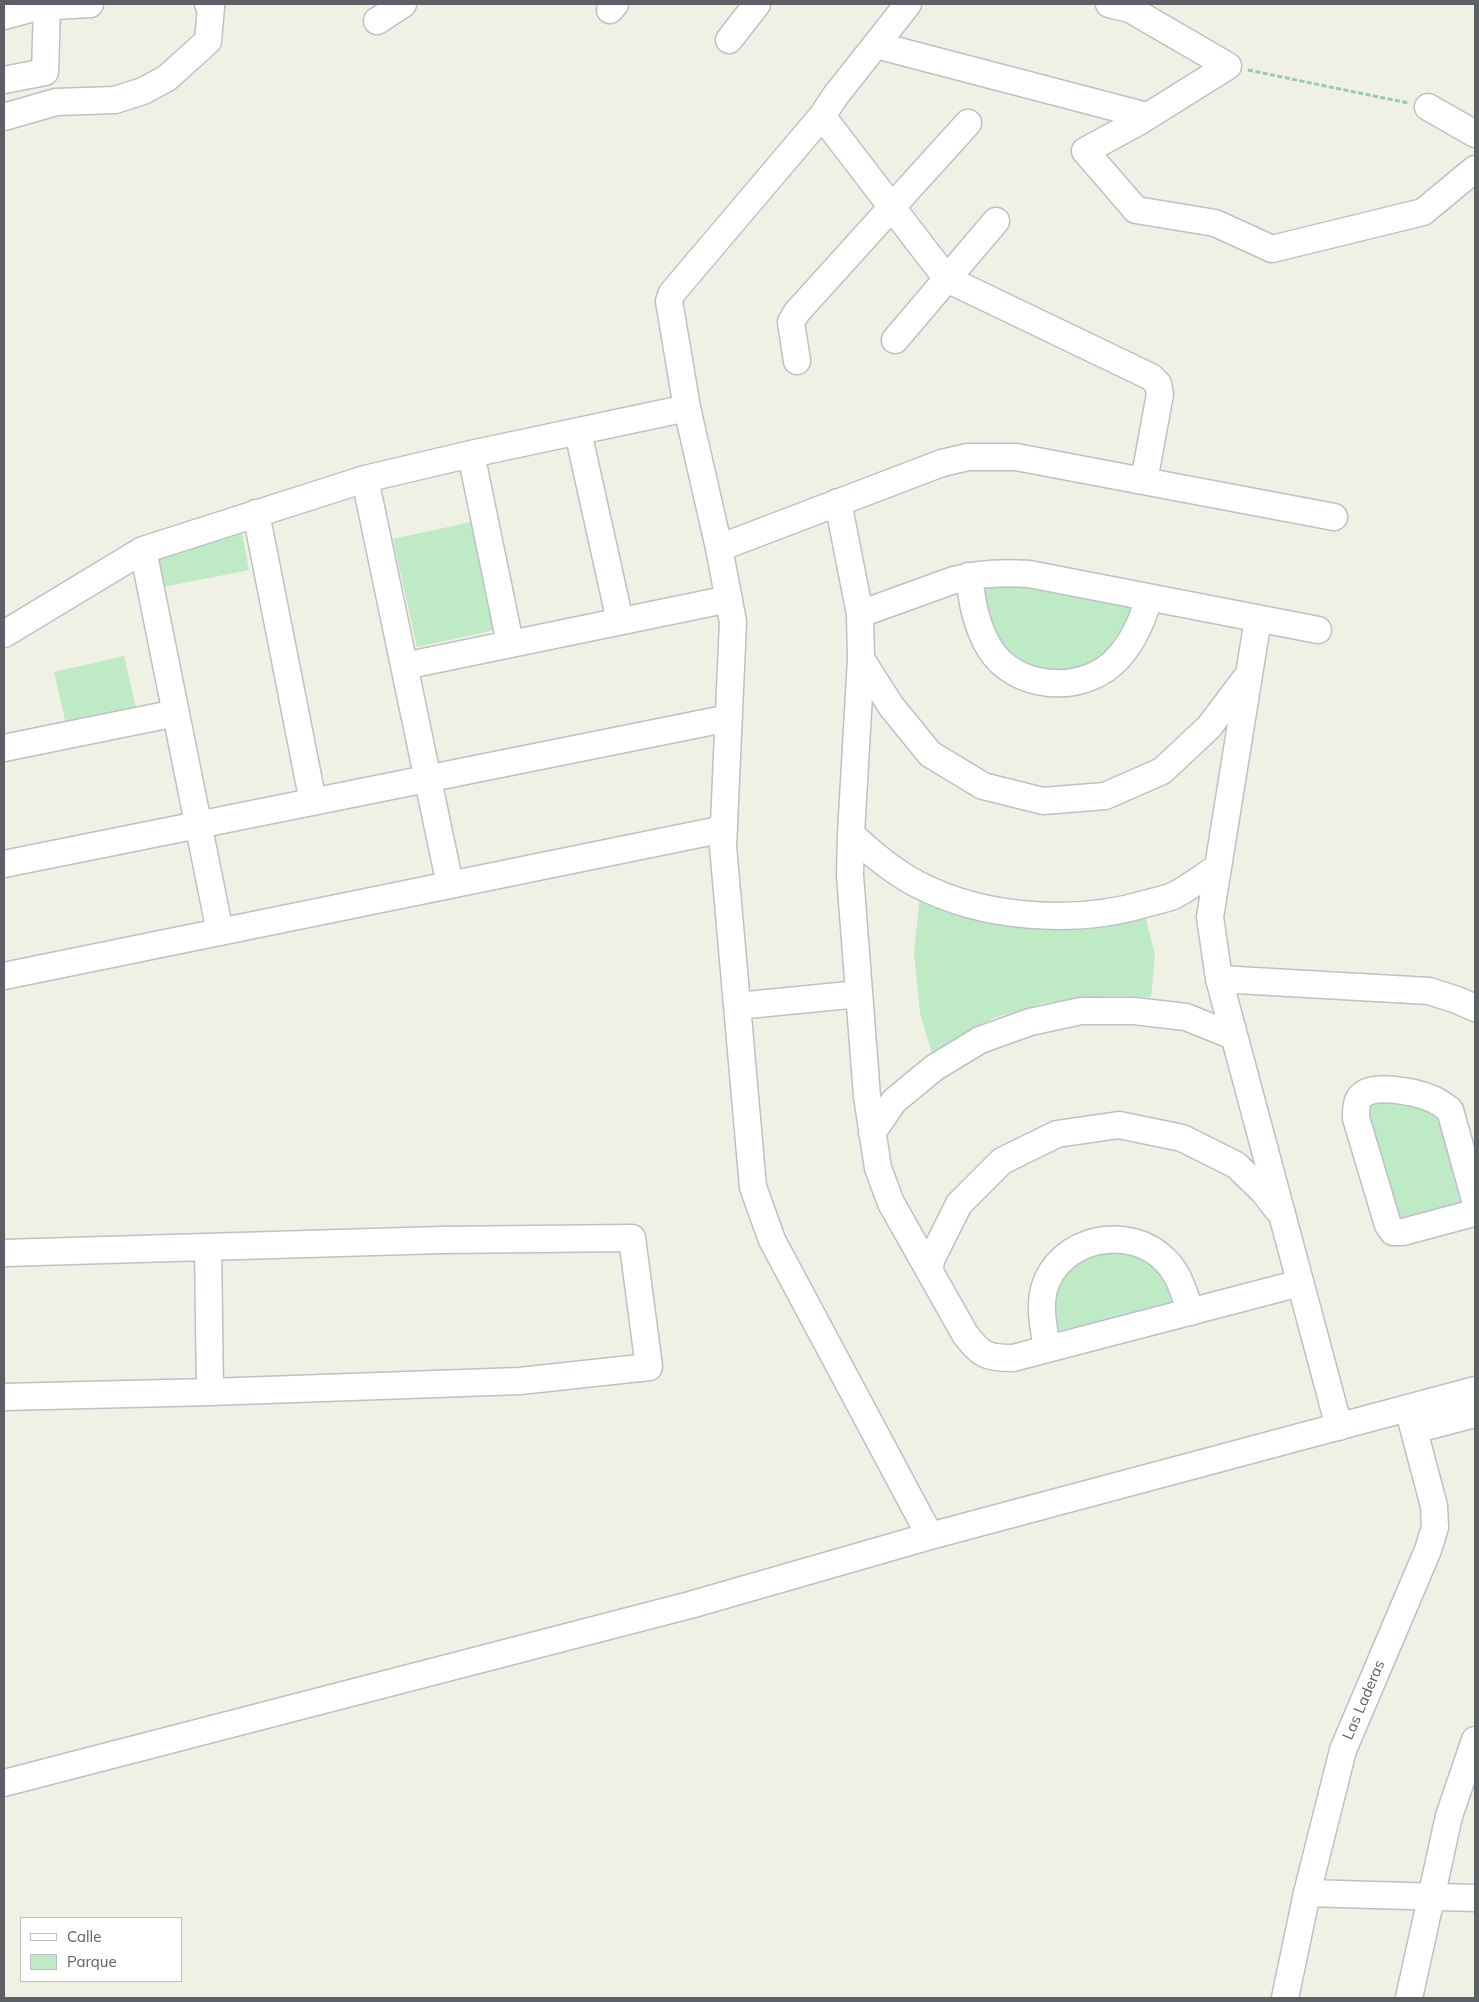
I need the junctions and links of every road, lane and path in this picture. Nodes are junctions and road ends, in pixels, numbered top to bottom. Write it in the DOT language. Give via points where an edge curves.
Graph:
graph roads {
  1 [pos="90,4"];
  2 [pos="208,4"];
  3 [pos="403,4"];
  4 [pos="757,4"];
  5 [pos="908,4"];
  6 [pos="1109,4"];
  7 [pos="47,6"];
  8 [pos="4,16"];
  9 [pos="377,20"];
  10 [pos="729,40"];
  11 [pos="876,45"];
  12 [pos="1228,66"];
  13 [pos="4,80"];
  14 [pos="1428,107"];
  15 [pos="822,116"];
  16 [pos="1147,116"];
  17 [pos="4,117"];
  18 [pos="968,123"];
  19 [pos="1475,134"];
  20 [pos="1475,169"];
  21 [pos="890,207"];
  22 [pos="996,222"];
  23 [pos="947,279"];
  24 [pos="895,340"];
  25 [pos="797,361"];
  26 [pos="688,408"];
  27 [pos="578,432"];
  28 [pos="471,454"];
  29 [pos="365,479"];
  30 [pos="1144,481"];
  31 [pos="838,502"];
  32 [pos="256,513"];
  33 [pos="1334,517"];
  34 [pos="719,548"];
  35 [pos="143,550"];
  36 [pos="969,576"];
  37 [pos="1149,598"];
  38 [pos="729,599"];
  39 [pos="860,614"];
  40 [pos="1258,619"];
  41 [pos="620,621"];
  42 [pos="1318,630"];
  43 [pos="4,634"];
  44 [pos="510,643"];
  45 [pos="861,659"];
  46 [pos="404,666"];
  47 [pos="1249,675"];
  48 [pos="176,713"];
  49 [pos="729,718"];
  50 [pos="4,748"];
  51 [pos="428,779"];
  52 [pos="313,802"];
  53 [pos="199,825"];
  54 [pos="724,829"];
  55 [pos="851,834"];
  56 [pos="4,864"];
  57 [pos="1218,867"];
  58 [pos="450,885"];
  59 [pos="220,932"];
  60 [pos="4,976"];
  61 [pos="1218,979"];
  62 [pos="859,994"];
  63 [pos="737,1006"];
  64 [pos="1475,1008"];
  65 [pos="1234,1036"];
  66 [pos="872,1133"];
  67 [pos="1467,1136"];
  68 [pos="1475,1200"];
  69 [pos="1475,1210"];
  70 [pos="1281,1213"];
  71 [pos="208,1247"];
  72 [pos="4,1253"];
  73 [pos="930,1269"];
  74 [pos="1300,1283"];
  75 [pos="1191,1312"];
  76 [pos="1047,1349"];
  77 [pos="1475,1390"];
  78 [pos="210,1392"];
  79 [pos="4,1397"];
  80 [pos="1475,1414"];
  81 [pos="1411,1419"];
  82 [pos="1339,1427"];
  83 [pos="930,1536"];
  84 [pos="1475,1740"];
  85 [pos="4,1783"];
  86 [pos="1307,1893"];
  87 [pos="1432,1897"];
  88 [pos="1475,1898"];
  89 [pos="1285,1998"];
  90 [pos="1409,1998"];
  1 -- 7 [label="street"];
  2 -- 17 [label="street" via="211,7 208,41 167,78 115,100 56,102"];
  3 -- 9 [label="street"];
  4 -- 10 [label="street"];
  5 -- 11 [label="street"];
  6 -- 12 [label="street" via="1130,9"];
  7 -- 8 [label="street"];
  7 -- 13 [label="street" via="45,72"];
  11 -- 15 [label="street"];
  11 -- 16 [label="street"];
  12 -- 14 [label="path"];
  12 -- 16 [label="street"];
  14 -- 19 [label="street"];
  15 -- 21 [label="street"];
  15 -- 26 [label="street" via="712,244 668,301"];
  16 -- 20 [label="street" via="1085,152 1136,210 1215,223 1272,250 1423,212"];
  18 -- 21 [label="street"];
  21 -- 23 [label="street"];
  21 -- 25 [label="street" via="797,312 791,322"];
  22 -- 23 [label="street"];
  23 -- 24 [label="street"];
  23 -- 30 [label="street" via="1151,377 1158,384 1160,394"];
  26 -- 27 [label="street"];
  26 -- 34 [label="street"];
  27 -- 28 [label="street"];
  27 -- 41 [label="street"];
  28 -- 29 [label="street"];
  28 -- 44 [label="street"];
  29 -- 32 [label="street"];
  29 -- 46 [label="street"];
  30 -- 31 [label="street" via="1016,457 968,457 942,463"];
  30 -- 33 [label="street"];
  31 -- 34 [label="street"];
  31 -- 39 [label="street"];
  32 -- 35 [label="street"];
  32 -- 52 [label="street"];
  34 -- 38 [label="street"];
  35 -- 43 [label="street"];
  35 -- 48 [label="street"];
  36 -- 37 [label="street" via="1008,572 1029,574"];
  36 -- 37 [label="street" via="978,627 991,651 1010,670 1035,681 1062,684 1088,678 1112,664 1142,621"];
  36 -- 39 [label="street"];
  37 -- 40 [label="street"];
  38 -- 41 [label="street"];
  38 -- 49 [label="street" via="733,622"];
  39 -- 45 [label="street"];
  40 -- 42 [label="street"];
  40 -- 47 [label="street"];
  41 -- 44 [label="street"];
  44 -- 46 [label="street"];
  45 -- 47 [label="street" via="891,706 930,754 983,786 1043,801 1105,796 1162,771 1209,728"];
  45 -- 55 [label="street"];
  46 -- 51 [label="street"];
  47 -- 57 [label="street"];
  48 -- 50 [label="street"];
  48 -- 53 [label="street"];
  49 -- 51 [label="street"];
  49 -- 54 [label="street"];
  51 -- 52 [label="street"];
  51 -- 58 [label="street"];
  52 -- 53 [label="street"];
  53 -- 56 [label="street"];
  53 -- 59 [label="street"];
  54 -- 58 [label="street"];
  54 -- 63 [label="street"];
  55 -- 57 [label="street" via="874,856 918,884 966,903 1019,914 1070,917 1124,910 1173,896"];
  55 -- 62 [label="street" via="850,875"];
  57 -- 61 [label="street" via="1210,917"];
  58 -- 59 [label="street"];
  59 -- 60 [label="street"];
  61 -- 64 [label="street" via="1429,991"];
  61 -- 65 [label="street"];
  62 -- 63 [label="street"];
  62 -- 66 [label="street"];
  63 -- 83 [label="street" via="754,1188 772,1240"];
  65 -- 66 [label="street" via="1186,1017 1134,1011 1081,1010 1030,1022 980,1040 934,1068 894,1101"];
  65 -- 70 [label="street"];
  66 -- 73 [label="street" via="878,1168 891,1204"];
  67 -- 68 [label="street"];
  67 -- 69 [label="street" via="1450,1110 1431,1098 1406,1092 1373,1090 1361,1096 1356,1106 1358,1127 1388,1226 1393,1232 1403,1232"];
  70 -- 73 [label="street" via="1236,1165 1182,1138 1118,1125 1057,1134 1002,1161 959,1204 931,1260"];
  70 -- 74 [label="street"];
  71 -- 72 [label="street"];
  71 -- 78 [label="street"];
  71 -- 78 [label="street" via="632,1238 649,1367 520,1381"];
  73 -- 76 [label="street" via="977,1350 993,1358 1013,1358"];
  74 -- 75 [label="street"];
  74 -- 82 [label="street"];
  75 -- 76 [label="street"];
  75 -- 76 [label="street" via="1180,1280 1166,1260 1147,1246 1123,1239 1098,1240 1075,1249 1057,1266 1045,1287 1041,1312"];
  77 -- 81 [label="street"];
  78 -- 79 [label="street"];
  80 -- 81 [label="street"];
  81 -- 82 [label="street"];
  81 -- 86 [label="street, Las Laderas" via="1434,1506 1435,1527 1343,1750"];
  82 -- 83 [label="street"];
  83 -- 85 [label="street" via="690,1605"];
  84 -- 87 [label="street" via="1449,1816"];
  86 -- 87 [label="street"];
  86 -- 89 [label="street, Las Laderas"];
  87 -- 88 [label="street"];
  87 -- 90 [label="street"];
}
